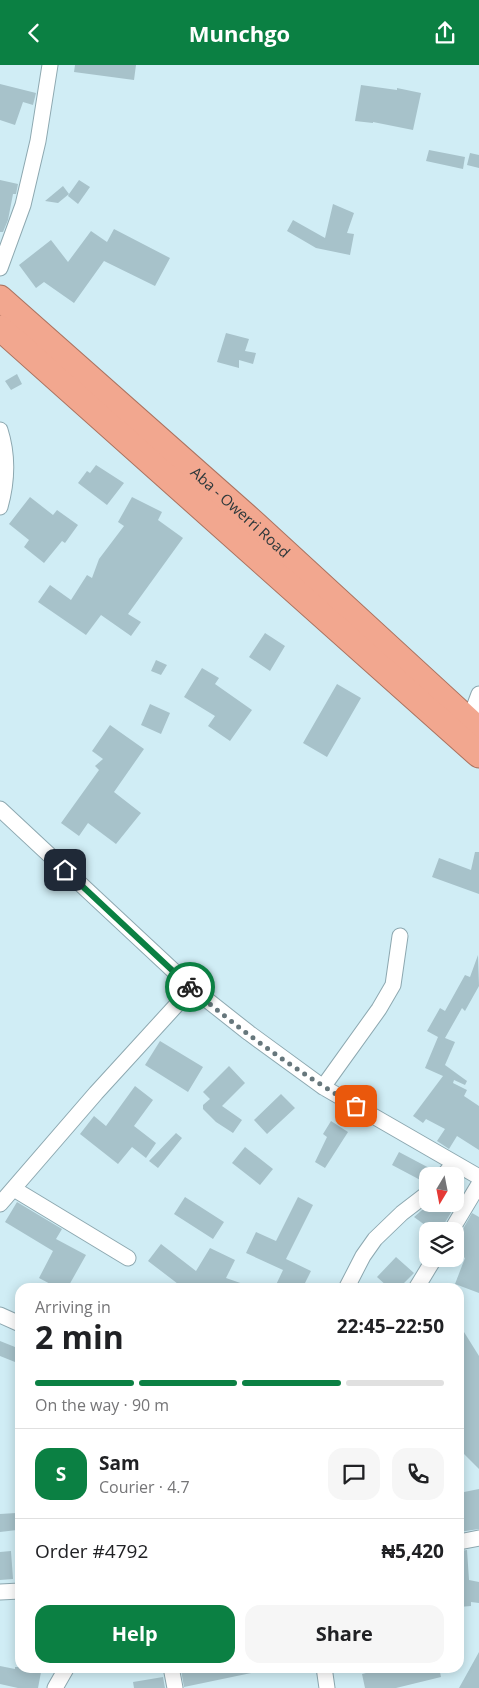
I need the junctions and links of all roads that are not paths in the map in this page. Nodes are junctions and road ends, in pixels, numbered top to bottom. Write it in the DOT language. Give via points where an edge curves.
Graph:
graph roads {
  1 [pos="50,65"];
  2 [pos="0,268"];
  3 [pos="0,298"];
  4 [pos="0,328"];
  5 [pos="0,430"];
  6 [pos="0,507"];
  7 [pos="479,694"];
  8 [pos="474,725"];
  9 [pos="479,755"];
  10 [pos="0,809"];
  11 [pos="400,936"];
  12 [pos="192,988"];
  13 [pos="323,1087"];
  14 [pos="454,1163"];
  15 [pos="450,1167"];
  16 [pos="479,1177"];
  17 [pos="479,1184"];
  18 [pos="14,1189"];
  19 [pos="419,1200"];
  20 [pos="0,1204"];
  21 [pos="456,1222"];
  22 [pos="128,1258"];
  23 [pos="429,1267"];
  24 [pos="350,1283"];
  25 [pos="419,1283"];
  26 [pos="0,1315"];
  27 [pos="15,1322"];
  28 [pos="479,1538"];
  29 [pos="464,1541"];
  30 [pos="0,1591"];
  31 [pos="15,1591"];
  32 [pos="64,1673"];
  33 [pos="172,1673"];
  34 [pos="325,1673"];
  35 [pos="55,1688"];
  36 [pos="175,1688"];
  37 [pos="327,1688"];
  1 -- 2 [label="street" via="38,141 23,205"];
  3 -- 8 [label="highway, Aba - Owerri Road" via="255,524"];
  4 -- 9 [label="highway, Aba - Owerri Road"];
  5 -- 6 [label="street" via="5,445 6,469"];
  7 -- 8 [label="street"];
  10 -- 12 [label="street"];
  11 -- 13 [label="street" via="393,985"];
  12 -- 13 [label="street"];
  12 -- 18 [label="street"];
  13 -- 14 [label="street"];
  14 -- 15 [label="street"];
  14 -- 16 [label="street"];
  17 -- 21 [label="street"];
  18 -- 20 [label="street"];
  18 -- 22 [label="street"];
  19 -- 24 [label="street" via="375,1239"];
  23 -- 25 [label="street"];
  26 -- 27 [label="street"];
  28 -- 29 [label="street"];
  30 -- 31 [label="street"];
  32 -- 35 [label="street"];
  33 -- 36 [label="street"];
  34 -- 37 [label="street"];
}
